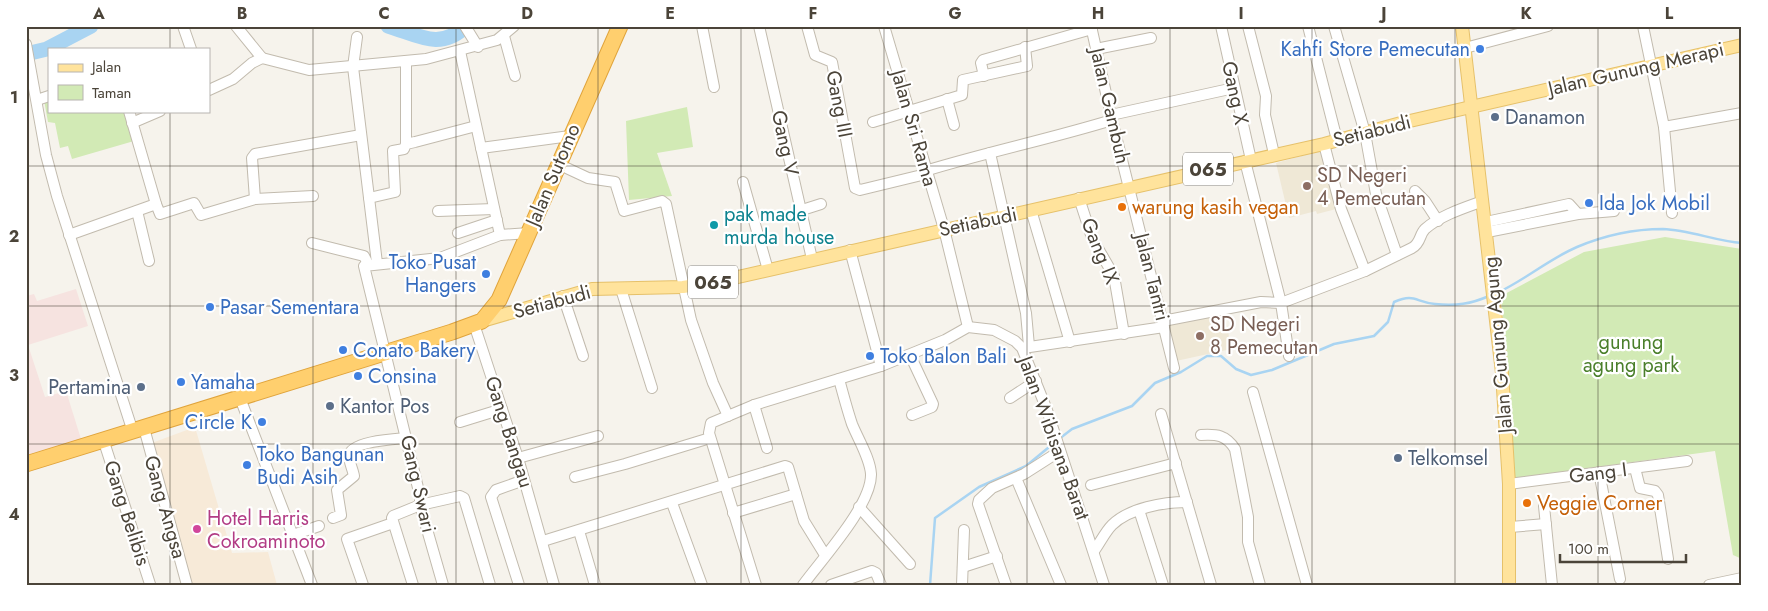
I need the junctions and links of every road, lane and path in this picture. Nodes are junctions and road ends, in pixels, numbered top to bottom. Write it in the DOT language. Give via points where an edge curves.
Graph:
graph roads {
  1 [pos="182,26"];
  2 [pos="236,26"];
  3 [pos="464,26"];
  4 [pos="514,26"];
  5 [pos="620,26"];
  6 [pos="702,26"];
  7 [pos="759,26"];
  8 [pos="807,26"];
  9 [pos="884,26"];
  10 [pos="1220,26"];
  11 [pos="1248,26"];
  12 [pos="1308,26"];
  13 [pos="1334,26"];
  14 [pos="1462,26"];
  15 [pos="1548,26"];
  16 [pos="1643,26"];
  17 [pos="1092,27"];
  18 [pos="504,36"];
  19 [pos="357,38"];
  20 [pos="1151,38"];
  21 [pos="476,43"];
  22 [pos="26,44"];
  23 [pos="1742,45"];
  24 [pos="1025,47"];
  25 [pos="191,48"];
  26 [pos="1465,48"];
  27 [pos="1096,49"];
  28 [pos="460,51"];
  29 [pos="262,58"];
  30 [pos="406,61"];
  31 [pos="1653,64"];
  32 [pos="352,67"];
  33 [pos="515,76"];
  34 [pos="984,76"];
  35 [pos="714,87"];
  36 [pos="1234,88"];
  37 [pos="210,90"];
  38 [pos="48,96"];
  39 [pos="947,99"];
  40 [pos="37,100"];
  41 [pos="1472,107"];
  42 [pos="909,111"];
  43 [pos="129,112"];
  44 [pos="158,112"];
  45 [pos="1742,113"];
  46 [pos="1111,118"];
  47 [pos="873,122"];
  48 [pos="132,123"];
  49 [pos="954,125"];
  50 [pos="476,126"];
  51 [pos="1664,127"];
  52 [pos="1365,133"];
  53 [pos="361,135"];
  54 [pos="570,136"];
  55 [pos="1338,140"];
  56 [pos="406,144"];
  57 [pos="1324,144"];
  58 [pos="481,148"];
  59 [pos="990,153"];
  60 [pos="1274,154"];
  61 [pos="1248,161"];
  62 [pos="558,164"];
  63 [pos="926,172"];
  64 [pos="743,182"];
  65 [pos="1129,186"];
  66 [pos="1415,191"];
  67 [pos="313,196"];
  68 [pos="369,198"];
  69 [pos="1079,198"];
  70 [pos="255,199"];
  71 [pos="1483,201"];
  72 [pos="156,204"];
  73 [pos="821,204"];
  74 [pos="494,209"];
  75 [pos="1031,210"];
  76 [pos="137,211"];
  77 [pos="438,211"];
  78 [pos="799,211"];
  79 [pos="1614,211"];
  80 [pos="1672,213"];
  81 [pos="1005,216"];
  82 [pos="497,220"];
  83 [pos="1438,221"];
  84 [pos="1487,227"];
  85 [pos="944,229"];
  86 [pos="458,233"];
  87 [pos="529,233"];
  88 [pos="69,235"];
  89 [pos="500,235"];
  90 [pos="312,243"];
  91 [pos="850,250"];
  92 [pos="1397,255"];
  93 [pos="812,259"];
  94 [pos="149,261"];
  95 [pos="373,264"];
  96 [pos="768,270"];
  97 [pos="1365,271"];
  98 [pos="683,287"];
  99 [pos="622,289"];
  100 [pos="502,294"];
  101 [pos="563,296"];
  102 [pos="1281,303"];
  103 [pos="520,309"];
  104 [pos="478,322"];
  105 [pos="1164,324"];
  106 [pos="968,328"];
  107 [pos="1124,334"];
  108 [pos="1070,342"];
  109 [pos="1026,347"];
  110 [pos="384,354"];
  111 [pos="910,355"];
  112 [pos="583,356"];
  113 [pos="1290,356"];
  114 [pos="881,366"];
  115 [pos="1174,368"];
  116 [pos="839,379"];
  117 [pos="1036,381"];
  118 [pos="652,388"];
  119 [pos="1254,392"];
  120 [pos="240,398"];
  121 [pos="1010,398"];
  122 [pos="754,405"];
  123 [pos="502,408"];
  124 [pos="1161,414"];
  125 [pos="912,415"];
  126 [pos="728,416"];
  127 [pos="460,422"];
  128 [pos="138,430"];
  129 [pos="1201,435"];
  130 [pos="598,436"];
  131 [pos="408,438"];
  132 [pos="710,438"];
  133 [pos="104,442"];
  134 [pos="1058,444"];
  135 [pos="768,448"];
  136 [pos="518,458"];
  137 [pos="1687,461"];
  138 [pos="1176,463"];
  139 [pos="26,464"];
  140 [pos="1635,468"];
  141 [pos="1598,472"];
  142 [pos="576,477"];
  143 [pos="1016,478"];
  144 [pos="524,480"];
  145 [pos="1509,484"];
  146 [pos="1091,485"];
  147 [pos="725,486"];
  148 [pos="796,494"];
  149 [pos="1187,502"];
  150 [pos="672,503"];
  151 [pos="420,505"];
  152 [pos="1544,506"];
  153 [pos="859,507"];
  154 [pos="1139,510"];
  155 [pos="733,513"];
  156 [pos="334,518"];
  157 [pos="393,523"];
  158 [pos="1546,524"];
  159 [pos="319,526"];
  160 [pos="1510,527"];
  161 [pos="964,530"];
  162 [pos="578,531"];
  163 [pos="293,535"];
  164 [pos="543,541"];
  165 [pos="1094,551"];
  166 [pos="825,556"];
  167 [pos="997,556"];
  168 [pos="1668,560"];
  169 [pos="910,564"];
  170 [pos="963,567"];
  171 [pos="1620,578"];
  172 [pos="1742,578"];
  173 [pos="150,584"];
  174 [pos="1552,584"];
  175 [pos="187,585"];
  176 [pos="312,585"];
  177 [pos="363,585"];
  178 [pos="413,585"];
  179 [pos="443,585"];
  180 [pos="490,585"];
  181 [pos="518,585"];
  182 [pos="554,585"];
  183 [pos="595,585"];
  184 [pos="702,585"];
  185 [pos="756,585"];
  186 [pos="803,585"];
  187 [pos="831,585"];
  188 [pos="881,585"];
  189 [pos="962,585"];
  190 [pos="1006,585"];
  191 [pos="1062,585"];
  192 [pos="1104,585"];
  193 [pos="1163,585"];
  194 [pos="1211,585"];
  195 [pos="1260,585"];
  196 [pos="1307,585"];
  197 [pos="1509,585"];
  198 [pos="1710,585"];
  1 -- 25 [label="street"];
  2 -- 29 [label="street"];
  3 -- 21 [label="street"];
  4 -- 18 [label="street"];
  5 -- 54 [label="highway, Jalan Sutomo"];
  6 -- 35 [label="street"];
  7 -- 78 [label="street, Gang V"];
  8 -- 63 [label="street, Gang III" via="815,55 832,62 855,188 860,190"];
  9 -- 42 [label="street, Jalan Sri Rama"];
  10 -- 36 [label="street, Gang X"];
  11 -- 60 [label="street" via="1266,96 1265,114"];
  12 -- 55 [label="street"];
  13 -- 52 [label="street"];
  14 -- 26 [label="main road, Jalan Gunung Agung"];
  15 -- 26 [label="street"];
  16 -- 31 [label="street"];
  17 -- 24 [label="street"];
  17 -- 27 [label="street, Jalan Gambuh"];
  18 -- 21 [label="street"];
  18 -- 33 [label="street"];
  19 -- 32 [label="street"];
  20 -- 27 [label="street"];
  21 -- 28 [label="street"];
  22 -- 40 [label="street, Gang Angsa"];
  23 -- 31 [label="main road, Jalan Gunung Merapi"];
  24 -- 34 [label="street" via="982,60"];
  24 -- 34 [label="street" via="1027,66"];
  26 -- 41 [label="main road, Jalan Gunung Agung"];
  27 -- 46 [label="street, Jalan Gambuh"];
  28 -- 30 [label="street"];
  28 -- 50 [label="street"];
  29 -- 32 [label="street" via="309,70"];
  29 -- 37 [label="street" via="233,79"];
  30 -- 32 [label="street"];
  30 -- 56 [label="street"];
  31 -- 41 [label="main road, Jalan Gunung Merapi"];
  31 -- 51 [label="street"];
  32 -- 53 [label="street"];
  34 -- 39 [label="street" via="963,80 962,95"];
  36 -- 46 [label="street"];
  36 -- 61 [label="street, Gang X"];
  38 -- 40 [label="street"];
  39 -- 42 [label="street"];
  39 -- 49 [label="street"];
  40 -- 88 [label="street, Gang Angsa" via="46,155"];
  41 -- 52 [label="main road, Setiabudi / 065"];
  41 -- 71 [label="main road, Jalan Gunung Agung"];
  42 -- 47 [label="street"];
  42 -- 63 [label="street, Jalan Sri Rama"];
  43 -- 48 [label="street"];
  44 -- 48 [label="street"];
  45 -- 51 [label="street"];
  46 -- 59 [label="street" via="1043,141"];
  46 -- 65 [label="street, Jalan Gambuh"];
  48 -- 72 [label="street"];
  50 -- 56 [label="street"];
  50 -- 58 [label="street"];
  51 -- 80 [label="street"];
  52 -- 55 [label="main road, Setiabudi / 065"];
  52 -- 92 [label="street" via="1376,194"];
  53 -- 68 [label="street"];
  53 -- 70 [label="street" via="255,154 252,158"];
  54 -- 58 [label="street"];
  54 -- 62 [label="highway, Jalan Sutomo"];
  55 -- 57 [label="main road, Setiabudi / 065"];
  56 -- 68 [label="street" via="404,149 392,152 395,192"];
  57 -- 60 [label="main road, Setiabudi / 065"];
  57 -- 97 [label="street" via="1341,209"];
  58 -- 74 [label="street"];
  59 -- 63 [label="street"];
  59 -- 81 [label="street"];
  60 -- 61 [label="main road, Setiabudi / 065"];
  61 -- 65 [label="main road, Setiabudi / 065"];
  61 -- 102 [label="street, Gang X"];
  62 -- 87 [label="highway, Jalan Sutomo"];
  62 -- 98 [label="street" via="588,178 615,182 624,211 664,202"];
  63 -- 85 [label="street, Jalan Sri Rama"];
  64 -- 96 [label="street"];
  65 -- 69 [label="main road, Setiabudi / 065"];
  65 -- 105 [label="street, Jalan Tantri"];
  66 -- 83 [label="street"];
  67 -- 70 [label="street"];
  68 -- 95 [label="street"];
  69 -- 75 [label="main road, Setiabudi / 065"];
  69 -- 107 [label="street, Gang IX" via="1092,238 1114,276"];
  70 -- 72 [label="street" via="201,215 194,203 160,214"];
  71 -- 83 [label="street"];
  71 -- 84 [label="main road, Jalan Gunung Agung"];
  72 -- 76 [label="street"];
  73 -- 78 [label="street"];
  74 -- 77 [label="street"];
  74 -- 82 [label="street"];
  75 -- 81 [label="main road, Setiabudi / 065"];
  75 -- 108 [label="street"];
  76 -- 88 [label="street"];
  76 -- 94 [label="street"];
  78 -- 93 [label="street, Gang V"];
  79 -- 84 [label="street" via="1578,214 1569,204"];
  81 -- 85 [label="main road, Setiabudi / 065"];
  81 -- 109 [label="street" via="1026,313"];
  82 -- 86 [label="street"];
  82 -- 89 [label="street"];
  83 -- 92 [label="street" via="1426,229 1419,244"];
  84 -- 145 [label="main road, Jalan Gunung Agung"];
  85 -- 91 [label="main road, Setiabudi / 065"];
  85 -- 106 [label="street, Jalan Sri Rama"];
  87 -- 89 [label="street"];
  87 -- 100 [label="highway, Jalan Sutomo"];
  88 -- 128 [label="street, Gang Angsa"];
  89 -- 95 [label="street" via="446,257"];
  90 -- 95 [label="street" via="364,256"];
  91 -- 93 [label="main road, Setiabudi / 065"];
  91 -- 114 [label="street"];
  92 -- 97 [label="street"];
  93 -- 96 [label="main road, Setiabudi / 065"];
  95 -- 110 [label="street, Gang Swari" via="364,269"];
  96 -- 98 [label="main road, Setiabudi / 065"];
  97 -- 102 [label="street"];
  98 -- 99 [label="main road, Setiabudi / 065"];
  98 -- 126 [label="street" via="694,329"];
  99 -- 101 [label="main road, Setiabudi / 065" via="592,289"];
  99 -- 118 [label="street"];
  100 -- 103 [label="main road"];
  100 -- 104 [label="highway, Jalan Sutomo" via="496,306"];
  101 -- 103 [label="main road, Setiabudi / 065"];
  101 -- 112 [label="street"];
  102 -- 105 [label="street" via="1261,302"];
  102 -- 113 [label="street, Gang X"];
  103 -- 104 [label="main road, Setiabudi / 065"];
  104 -- 110 [label="highway"];
  104 -- 123 [label="street, Gang Bangau"];
  105 -- 107 [label="street"];
  105 -- 115 [label="street, Jalan Tantri"];
  106 -- 109 [label="street, Jalan Wibisana Barat" via="994,330"];
  106 -- 111 [label="street"];
  107 -- 108 [label="street"];
  108 -- 109 [label="street"];
  109 -- 117 [label="street, Jalan Wibisana Barat"];
  110 -- 120 [label="highway"];
  110 -- 131 [label="street, Gang Swari"];
  111 -- 114 [label="street"];
  111 -- 125 [label="street" via="933,404"];
  114 -- 116 [label="street"];
  116 -- 122 [label="street"];
  116 -- 153 [label="street" via="871,474"];
  117 -- 121 [label="street"];
  117 -- 134 [label="street, Jalan Wibisana Barat"];
  119 -- 196 [label="street"];
  120 -- 128 [label="highway"];
  120 -- 163 [label="street"];
  122 -- 126 [label="street"];
  122 -- 135 [label="street"];
  123 -- 127 [label="street"];
  123 -- 136 [label="street, Gang Bangau"];
  124 -- 138 [label="street"];
  126 -- 132 [label="street" via="711,423 708,428"];
  128 -- 133 [label="highway"];
  128 -- 175 [label="street, Gang Angsa"];
  129 -- 195 [label="street" via="1222,436 1236,449 1248,517 1248,542"];
  130 -- 136 [label="street"];
  131 -- 151 [label="street, Gang Swari"];
  131 -- 156 [label="street" via="378,441 351,451 349,456 354,476 337,490 341,515"];
  132 -- 142 [label="street"];
  132 -- 147 [label="street"];
  133 -- 139 [label="highway"];
  133 -- 173 [label="street, Gang Belibis"];
  134 -- 143 [label="street"];
  134 -- 165 [label="street, Jalan Wibisana Barat"];
  136 -- 144 [label="street, Gang Bangau"];
  137 -- 140 [label="street, Gang I"];
  138 -- 146 [label="street"];
  138 -- 149 [label="street"];
  140 -- 141 [label="street, Gang I"];
  140 -- 168 [label="street" via="1640,488 1655,491 1658,495"];
  141 -- 145 [label="street, Gang I"];
  141 -- 171 [label="street"];
  143 -- 167 [label="street" via="992,488 979,500"];
  143 -- 191 [label="street"];
  144 -- 164 [label="street, Gang Bangau"];
  144 -- 181 [label="street" via="496,490 491,497"];
  145 -- 160 [label="main road, Jalan Gunung Agung"];
  147 -- 148 [label="street" via="787,466"];
  147 -- 150 [label="street"];
  147 -- 155 [label="street"];
  148 -- 155 [label="street"];
  148 -- 166 [label="street" via="804,521"];
  149 -- 154 [label="street" via="1170,502"];
  149 -- 194 [label="street"];
  150 -- 162 [label="street"];
  150 -- 184 [label="street"];
  151 -- 157 [label="street" via="393,516"];
  151 -- 179 [label="street, Gang Swari"];
  151 -- 180 [label="street" via="462,497"];
  152 -- 158 [label="street"];
  153 -- 166 [label="street"];
  153 -- 169 [label="street"];
  154 -- 165 [label="street" via="1115,522"];
  154 -- 193 [label="street"];
  155 -- 185 [label="street"];
  157 -- 177 [label="street" via="347,539"];
  157 -- 178 [label="street"];
  158 -- 160 [label="street"];
  158 -- 174 [label="street"];
  159 -- 163 [label="street"];
  160 -- 197 [label="main road, Jalan Gunung Agung"];
  161 -- 170 [label="street"];
  162 -- 164 [label="street"];
  162 -- 183 [label="street"];
  163 -- 176 [label="street"];
  164 -- 182 [label="street, Gang Bangau"];
  165 -- 192 [label="street, Jalan Wibisana Barat"];
  166 -- 186 [label="street"];
  167 -- 170 [label="street"];
  167 -- 190 [label="street"];
  170 -- 189 [label="street"];
  172 -- 198 [label="street"];
  187 -- 188 [label="street" via="872,571"];
}
